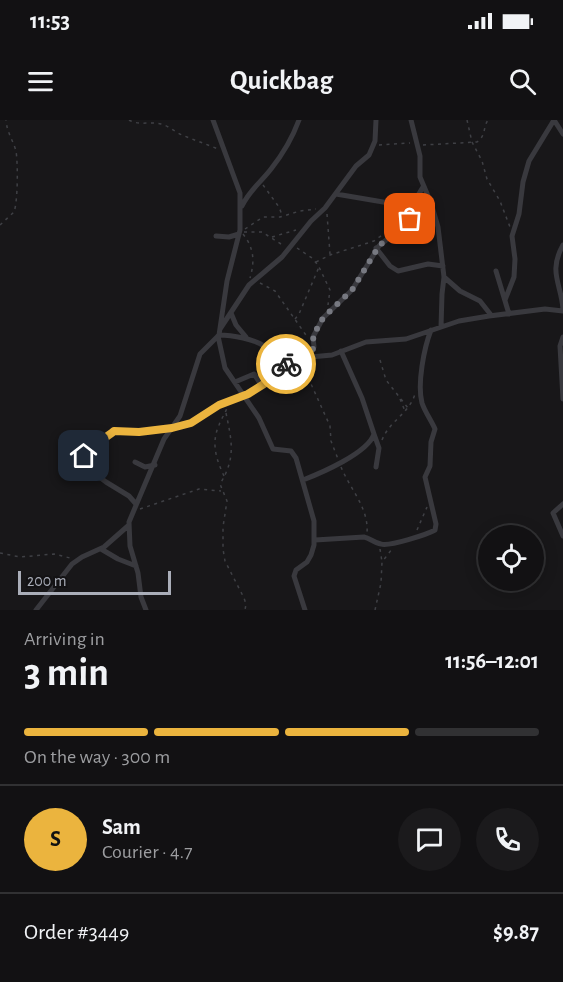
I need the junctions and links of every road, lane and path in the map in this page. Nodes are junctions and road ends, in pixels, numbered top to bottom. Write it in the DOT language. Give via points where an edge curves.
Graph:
graph roads {
  1 [pos="6,120"];
  2 [pos="129,120"];
  3 [pos="213,120"];
  4 [pos="298,120"];
  5 [pos="376,120"];
  6 [pos="411,120"];
  7 [pos="467,120"];
  8 [pos="488,120"];
  9 [pos="554,120"];
  10 [pos="563,134"];
  11 [pos="472,142"];
  12 [pos="417,143"];
  13 [pos="374,145"];
  14 [pos="224,152"];
  15 [pos="262,179"];
  16 [pos="423,187"];
  17 [pos="336,194"];
  18 [pos="241,207"];
  19 [pos="325,208"];
  20 [pos="411,214"];
  21 [pos="283,216"];
  22 [pos="0,225"];
  23 [pos="395,226"];
  24 [pos="304,229"];
  25 [pos="241,232"];
  26 [pos="512,233"];
  27 [pos="216,236"];
  28 [pos="271,238"];
  29 [pos="281,244"];
  30 [pos="563,245"];
  31 [pos="289,247"];
  32 [pos="376,248"];
  33 [pos="330,255"];
  34 [pos="316,262"];
  35 [pos="443,266"];
  36 [pos="319,267"];
  37 [pos="496,271"];
  38 [pos="257,277"];
  39 [pos="444,277"];
  40 [pos="246,290"];
  41 [pos="505,300"];
  42 [pos="563,310"];
  43 [pos="327,312"];
  44 [pos="231,313"];
  45 [pos="509,314"];
  46 [pos="490,315"];
  47 [pos="294,320"];
  48 [pos="441,327"];
  49 [pos="431,330"];
  50 [pos="219,333"];
  51 [pos="563,337"];
  52 [pos="249,341"];
  53 [pos="313,344"];
  54 [pos="341,351"];
  55 [pos="309,356"];
  56 [pos="300,358"];
  57 [pos="380,360"];
  58 [pos="280,367"];
  59 [pos="235,382"];
  60 [pos="262,386"];
  61 [pos="420,392"];
  62 [pos="242,396"];
  63 [pos="400,398"];
  64 [pos="563,399"];
  65 [pos="227,402"];
  66 [pos="408,408"];
  67 [pos="405,412"];
  68 [pos="226,414"];
  69 [pos="172,428"];
  70 [pos="374,434"];
  71 [pos="68,440"];
  72 [pos="379,449"];
  73 [pos="84,456"];
  74 [pos="135,462"];
  75 [pos="340,463"];
  76 [pos="154,465"];
  77 [pos="376,467"];
  78 [pos="224,477"];
  79 [pos="303,480"];
  80 [pos="222,491"];
  81 [pos="430,503"];
  82 [pos="136,504"];
  83 [pos="563,504"];
  84 [pos="133,511"];
  85 [pos="129,525"];
  86 [pos="563,536"];
  87 [pos="367,537"];
  88 [pos="411,538"];
  89 [pos="315,540"];
  90 [pos="378,544"];
  91 [pos="397,544"];
  92 [pos="101,549"];
  93 [pos="0,554"];
  94 [pos="76,561"];
  95 [pos="382,562"];
  96 [pos="136,566"];
  97 [pos="36,610"];
  98 [pos="146,610"];
  99 [pos="245,610"];
  100 [pos="305,610"];
  101 [pos="375,610"];
  1 -- 22 [label="path" via="8,136 16,151 18,179 14,212"];
  2 -- 14 [label="path" via="165,126"];
  3 -- 14 [label="street"];
  4 -- 15 [label="street" via="287,148"];
  5 -- 13 [label="street"];
  6 -- 12 [label="street"];
  7 -- 11 [label="path"];
  8 -- 11 [label="path" via="481,139"];
  9 -- 10 [label="street"];
  9 -- 26 [label="street" via="529,160"];
  11 -- 12 [label="path" via="426,146"];
  11 -- 26 [label="path"];
  12 -- 13 [label="path"];
  12 -- 16 [label="street"];
  13 -- 17 [label="street"];
  14 -- 18 [label="street" via="238,187"];
  15 -- 18 [label="street"];
  15 -- 21 [label="path" via="264,189"];
  16 -- 20 [label="street"];
  16 -- 35 [label="street" via="435,214"];
  17 -- 19 [label="street"];
  17 -- 20 [label="street" via="394,205"];
  18 -- 25 [label="street"];
  19 -- 21 [label="path"];
  19 -- 24 [label="street"];
  19 -- 33 [label="path"];
  20 -- 32 [label="street" via="409,221"];
  21 -- 25 [label="path" via="263,217"];
  23 -- 33 [label="path" via="374,240"];
  24 -- 28 [label="path"];
  24 -- 31 [label="street"];
  25 -- 27 [label="street" via="229,237"];
  25 -- 28 [label="path" via="262,232"];
  25 -- 40 [label="path" via="254,260"];
  25 -- 50 [label="street" via="227,281"];
  26 -- 41 [label="street" via="514,277"];
  28 -- 29 [label="path"];
  30 -- 42 [label="street" via="556,261"];
  31 -- 34 [label="path" via="301,250"];
  31 -- 38 [label="street"];
  32 -- 35 [label="street" via="398,271 428,264"];
  32 -- 43 [label="street" via="352,290"];
  33 -- 34 [label="path"];
  34 -- 36 [label="path"];
  35 -- 39 [label="street"];
  36 -- 43 [label="path" via="330,290"];
  36 -- 47 [label="path"];
  37 -- 41 [label="street"];
  38 -- 40 [label="street"];
  38 -- 47 [label="path" via="261,284 275,291"];
  39 -- 46 [label="street" via="480,301"];
  39 -- 48 [label="street"];
  40 -- 44 [label="street"];
  41 -- 45 [label="street"];
  42 -- 45 [label="street"];
  43 -- 53 [label="street" via="315,331"];
  44 -- 50 [label="street"];
  44 -- 52 [label="street"];
  45 -- 46 [label="street"];
  46 -- 48 [label="street"];
  47 -- 53 [label="path"];
  48 -- 49 [label="street"];
  49 -- 54 [label="street" via="406,339 366,342"];
  49 -- 61 [label="street"];
  50 -- 52 [label="street"];
  50 -- 59 [label="street" via="225,368"];
  50 -- 69 [label="street" via="200,354 180,416"];
  51 -- 64 [label="street"];
  52 -- 58 [label="street" via="266,347"];
  53 -- 55 [label="street"];
  54 -- 55 [label="street"];
  54 -- 70 [label="street"];
  55 -- 56 [label="street"];
  56 -- 58 [label="street"];
  56 -- 75 [label="path" via="330,426 332,445"];
  57 -- 63 [label="path" via="386,380"];
  58 -- 60 [label="street"];
  59 -- 60 [label="street" via="254,374"];
  59 -- 62 [label="street"];
  60 -- 62 [label="street"];
  61 -- 66 [label="path"];
  61 -- 81 [label="street" via="435,429 430,466 425,474"];
  62 -- 65 [label="street"];
  62 -- 79 [label="street" via="259,418 273,450 294,454"];
  63 -- 66 [label="path"];
  63 -- 67 [label="path"];
  65 -- 68 [label="path"];
  65 -- 69 [label="street" via="195,421"];
  66 -- 67 [label="path"];
  67 -- 72 [label="path" via="388,426"];
  68 -- 78 [label="path" via="232,450"];
  68 -- 78 [label="path" via="217,428 215,441 216,460"];
  69 -- 73 [label="street" via="114,431"];
  69 -- 76 [label="street"];
  70 -- 72 [label="street"];
  70 -- 75 [label="street" via="369,444"];
  71 -- 73 [label="street"];
  72 -- 77 [label="street"];
  73 -- 82 [label="street" via="94,473"];
  74 -- 76 [label="street"];
  75 -- 79 [label="street"];
  75 -- 87 [label="path" via="365,511"];
  76 -- 82 [label="street"];
  78 -- 80 [label="path"];
  79 -- 89 [label="street" via="312,508"];
  80 -- 84 [label="path" via="199,489"];
  80 -- 99 [label="path" via="227,501 225,561 244,598"];
  81 -- 88 [label="path"];
  81 -- 88 [label="street" via="435,530"];
  82 -- 84 [label="street"];
  83 -- 86 [label="street" via="553,513"];
  84 -- 85 [label="street"];
  85 -- 92 [label="street"];
  85 -- 96 [label="street"];
  87 -- 89 [label="street"];
  87 -- 90 [label="street"];
  88 -- 91 [label="street"];
  89 -- 100 [label="street" via="309,560 294,576"];
  90 -- 91 [label="street"];
  90 -- 95 [label="path"];
  91 -- 95 [label="path"];
  92 -- 94 [label="street"];
  92 -- 96 [label="street"];
  93 -- 94 [label="path" via="54,554"];
  94 -- 97 [label="street"];
  95 -- 101 [label="path"];
  96 -- 98 [label="street"];
}
